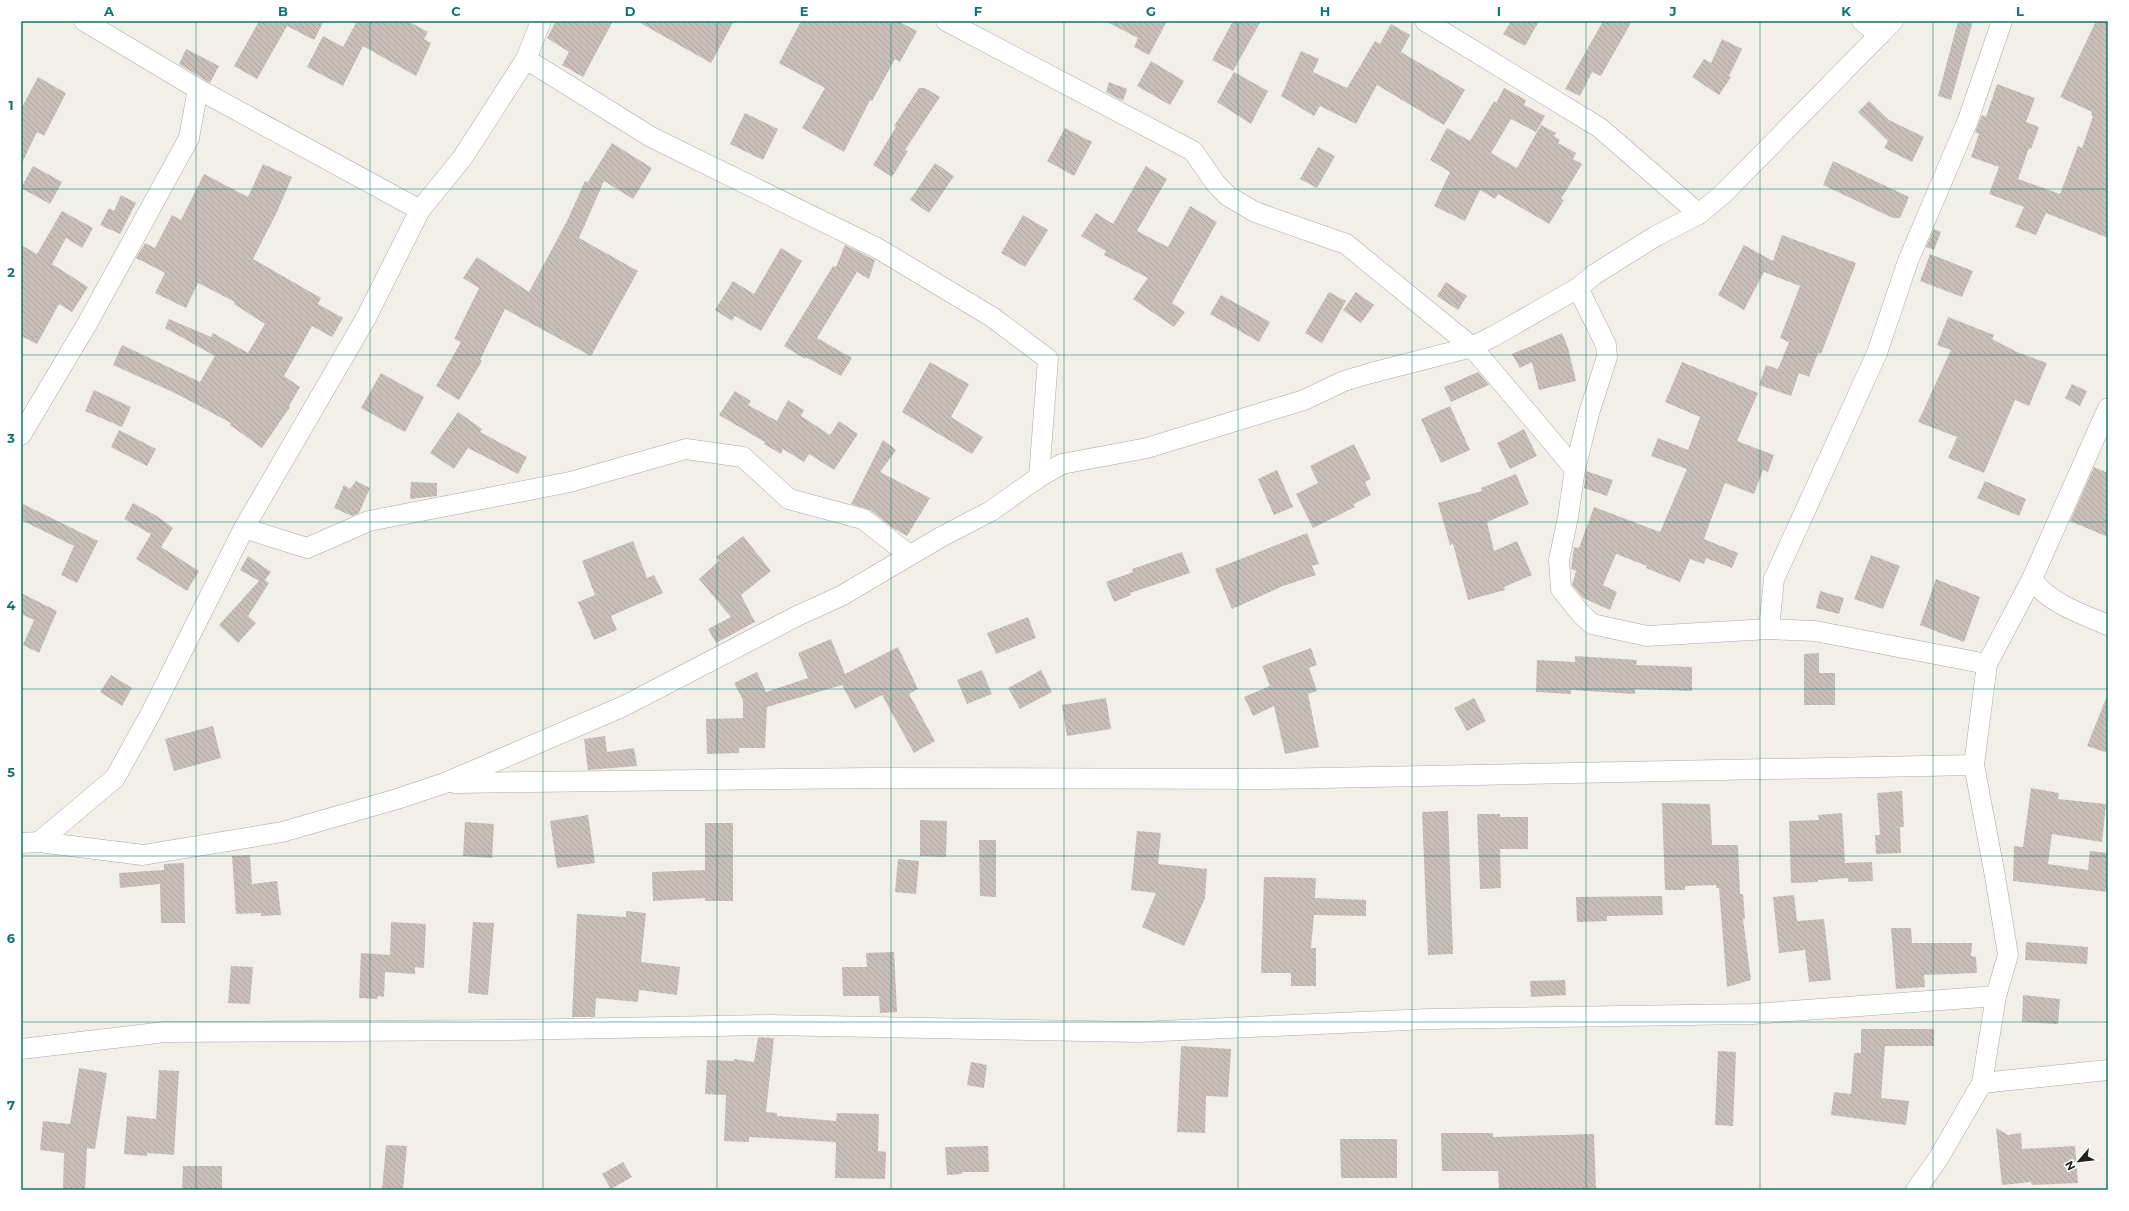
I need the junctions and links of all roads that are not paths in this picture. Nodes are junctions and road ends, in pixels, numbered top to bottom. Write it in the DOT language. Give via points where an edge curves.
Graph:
graph roads {
  1 [pos="84,21"];
  2 [pos="541,21"];
  3 [pos="946,21"];
  4 [pos="1425,21"];
  5 [pos="1862,21"];
  6 [pos="1893,21"];
  7 [pos="2002,21"];
  8 [pos="1879,35"];
  9 [pos="526,59"];
  10 [pos="198,89"];
  11 [pos="420,210"];
  12 [pos="1699,214"];
  13 [pos="1578,288"];
  14 [pos="1472,347"];
  15 [pos="2108,408"];
  16 [pos="21,435"];
  17 [pos="1575,469"];
  18 [pos="1039,477"];
  19 [pos="244,528"];
  20 [pos="909,556"];
  21 [pos="2032,579"];
  22 [pos="2108,625"];
  23 [pos="1769,629"];
  24 [pos="1987,664"];
  25 [pos="1974,765"];
  26 [pos="445,783"];
  27 [pos="30,843"];
  28 [pos="1996,996"];
  29 [pos="21,1048"];
  30 [pos="2108,1070"];
  31 [pos="1982,1083"];
  32 [pos="1916,1190"];
  1 -- 10 [label="street"];
  2 -- 9 [label="street"];
  3 -- 14 [label="street" via="1193,152 1228,196 1255,212 1346,244"];
  4 -- 12 [label="street" via="1600,128"];
  5 -- 8 [label="street"];
  6 -- 8 [label="street"];
  7 -- 23 [label="street" via="1968,120 1908,261 1877,353 1774,579"];
  8 -- 12 [label="street" via="1724,193"];
  9 -- 11 [label="street" via="464,157"];
  9 -- 18 [label="street" via="651,137 877,248 992,317 1048,359"];
  10 -- 11 [label="street"];
  10 -- 16 [label="street" via="189,138 87,324"];
  11 -- 19 [label="street" via="366,318"];
  12 -- 13 [label="street" via="1656,236 1595,274"];
  13 -- 14 [label="street"];
  13 -- 17 [label="street" via="1606,345 1607,357"];
  14 -- 17 [label="street"];
  14 -- 18 [label="street" via="1344,381 1304,400 1147,448 1062,464"];
  15 -- 21 [label="street"];
  17 -- 23 [label="street" via="1559,560 1561,589 1592,624 1647,636"];
  18 -- 20 [label="street" via="991,511"];
  19 -- 20 [label="street" via="307,548 369,522 570,482 686,449 743,457 789,499 863,519"];
  19 -- 27 [label="street" via="151,713 115,778"];
  20 -- 26 [label="street" via="841,596 797,616 624,706"];
  21 -- 22 [label="street" via="2050,598"];
  21 -- 24 [label="street"];
  23 -- 24 [label="street" via="1815,631"];
  24 -- 25 [label="street"];
  25 -- 26 [label="street" via="1268,779 873,778"];
  25 -- 28 [label="street" via="2008,955"];
  26 -- 27 [label="street" via="282,832 142,856"];
  28 -- 29 [label="street" via="1752,1014 1429,1019 1139,1032 769,1024 510,1030 165,1032"];
  28 -- 31 [label="street"];
  30 -- 31 [label="street"];
  31 -- 32 [label="street"];
}
